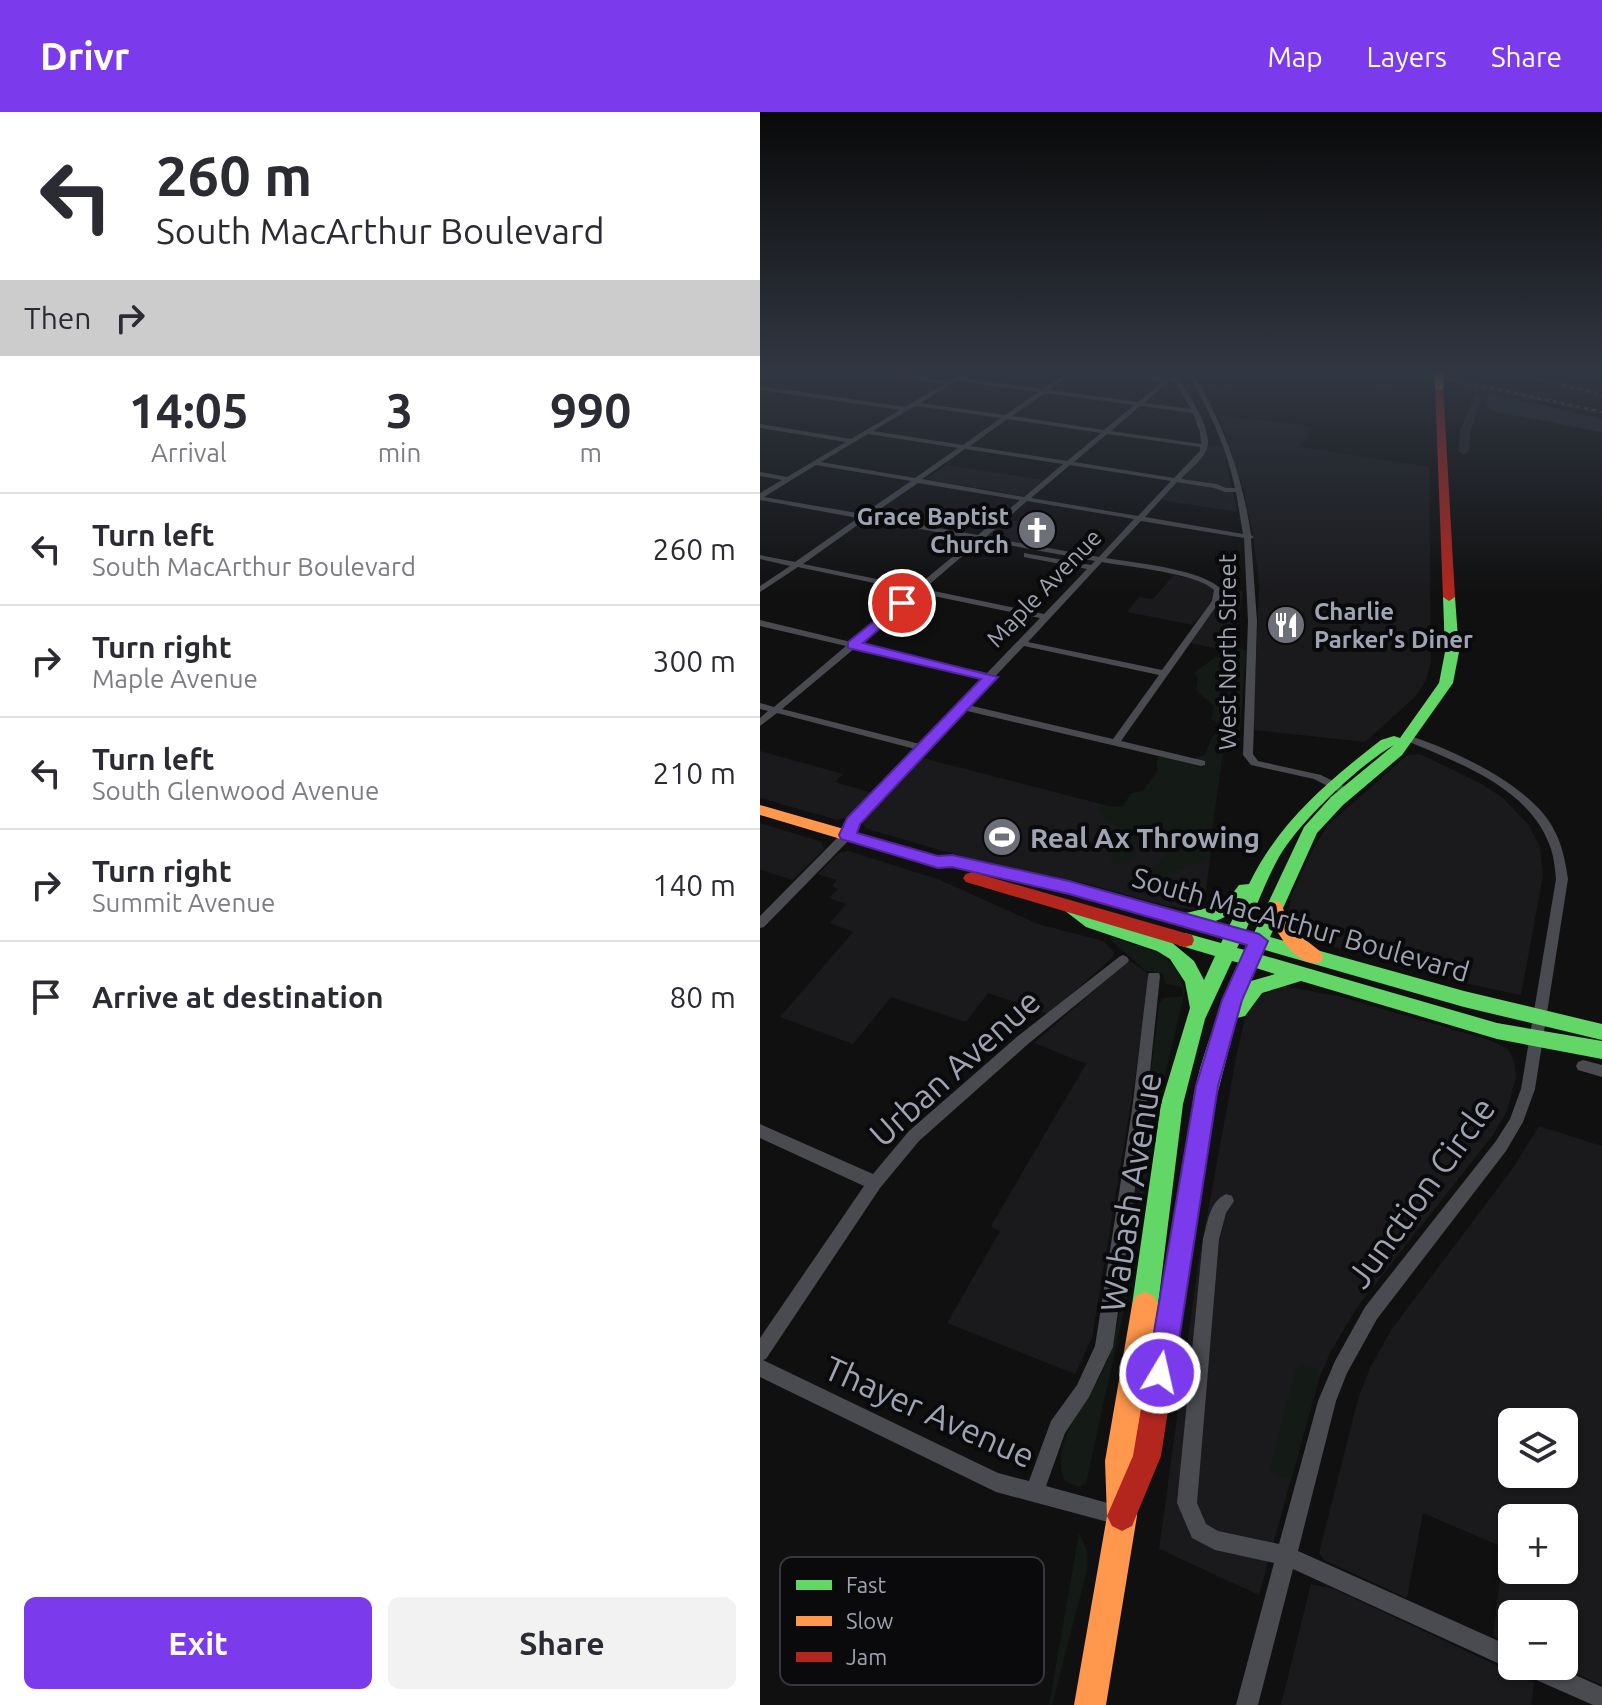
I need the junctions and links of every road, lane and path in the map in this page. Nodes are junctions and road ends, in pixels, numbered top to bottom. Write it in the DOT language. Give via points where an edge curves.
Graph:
graph roads {
  1 [pos="842,446"];
  2 [pos="960,446"];
  3 [pos="1088,446"];
  4 [pos="1205,446"];
  5 [pos="1226,446"];
  6 [pos="1442,446"];
  7 [pos="964,447"];
  8 [pos="814,463"];
  9 [pos="1068,463"];
  10 [pos="760,474"];
  11 [pos="785,478"];
  12 [pos="917,480"];
  13 [pos="1177,480"];
  14 [pos="1239,490"];
  15 [pos="760,497"];
  16 [pos="1026,498"];
  17 [pos="760,505"];
  18 [pos="1142,518"];
  19 [pos="860,520"];
  20 [pos="1250,537"];
  21 [pos="979,538"];
  22 [pos="972,544"];
  23 [pos="760,557"];
  24 [pos="1097,564"];
  25 [pos="796,565"];
  26 [pos="760,590"];
  27 [pos="917,590"];
  28 [pos="1046,617"];
  29 [pos="760,623"];
  30 [pos="1022,643"];
  31 [pos="853,645"];
  32 [pos="1163,673"];
  33 [pos="991,677"];
  34 [pos="760,706"];
  35 [pos="962,707"];
  36 [pos="775,710"];
  37 [pos="760,723"];
  38 [pos="1405,737"];
  39 [pos="1115,743"];
  40 [pos="923,748"];
  41 [pos="1201,763"];
  42 [pos="1341,788"];
  43 [pos="760,810"];
  44 [pos="847,835"];
  45 [pos="1271,856"];
  46 [pos="938,862"];
  47 [pos="1069,907"];
  48 [pos="1274,907"];
  49 [pos="1184,920"];
  50 [pos="760,924"];
  51 [pos="1233,934"];
  52 [pos="1259,941"];
  53 [pos="1225,952"];
  54 [pos="1314,957"];
  55 [pos="1250,959"];
  56 [pos="1123,960"];
  57 [pos="1300,974"];
  58 [pos="1154,976"];
  59 [pos="1195,1019"];
  60 [pos="1541,1020"];
  61 [pos="1602,1032"];
  62 [pos="1537,1041"];
  63 [pos="1602,1050"];
  64 [pos="1583,1066"];
  65 [pos="1602,1071"];
  66 [pos="1202,1114"];
  67 [pos="760,1131"];
  68 [pos="875,1183"];
  69 [pos="1226,1201"];
  70 [pos="760,1353"];
  71 [pos="760,1368"];
  72 [pos="1034,1493"];
  73 [pos="1122,1516"];
  74 [pos="1286,1556"];
  75 [pos="1498,1652"];
  76 [pos="1562,1680"];
  77 [pos="1602,1698"];
  78 [pos="1090,1705"];
  79 [pos="1247,1705"];
  80 [pos="1601,1705"];
  1 -- 8 [label="street"];
  2 -- 7 [label="street"];
  3 -- 9 [label="street"];
  4 -- 13 [label="street, Maple Avenue"];
  5 -- 14 [label="street"];
  6 -- 38 [label="main road" via="1452,658 1435,704"];
  7 -- 9 [label="street"];
  7 -- 12 [label="street"];
  8 -- 11 [label="street"];
  8 -- 12 [label="street"];
  9 -- 13 [label="street"];
  9 -- 16 [label="street"];
  10 -- 11 [label="street"];
  11 -- 15 [label="street"];
  12 -- 16 [label="street"];
  12 -- 19 [label="street"];
  13 -- 14 [label="street"];
  13 -- 18 [label="street, Maple Avenue"];
  14 -- 20 [label="street"];
  15 -- 19 [label="street"];
  16 -- 18 [label="street"];
  16 -- 21 [label="street"];
  17 -- 19 [label="street"];
  18 -- 20 [label="street"];
  18 -- 24 [label="street, Maple Avenue"];
  19 -- 21 [label="street"];
  19 -- 22 [label="street"];
  19 -- 25 [label="street"];
  20 -- 42 [label="street, West North Street" via="1248,755 1255,763"];
  21 -- 22 [label="street"];
  21 -- 24 [label="street"];
  22 -- 24 [label="street"];
  22 -- 27 [label="street"];
  23 -- 25 [label="street"];
  24 -- 28 [label="street, Maple Avenue"];
  24 -- 32 [label="street" via="1192,576 1218,590 1216,601"];
  25 -- 26 [label="street"];
  25 -- 27 [label="street"];
  27 -- 28 [label="street"];
  27 -- 31 [label="street"];
  28 -- 30 [label="street, Maple Avenue"];
  29 -- 31 [label="street"];
  30 -- 32 [label="street"];
  30 -- 33 [label="street, Maple Avenue"];
  31 -- 33 [label="street"];
  31 -- 36 [label="street"];
  32 -- 39 [label="street"];
  33 -- 35 [label="street, Maple Avenue"];
  34 -- 36 [label="street"];
  35 -- 39 [label="street"];
  35 -- 40 [label="street, Maple Avenue"];
  36 -- 37 [label="street"];
  36 -- 40 [label="street"];
  38 -- 42 [label="main road" via="1386,743"];
  38 -- 60 [label="street, Junction Circle" via="1512,790 1541,817 1556,842 1562,879"];
  39 -- 41 [label="street"];
  40 -- 44 [label="street, Maple Avenue" via="853,821"];
  42 -- 45 [label="main road" via="1296,820"];
  42 -- 48 [label="main road" via="1310,831"];
  43 -- 44 [label="main road, South MacArthur Boulevard"];
  44 -- 46 [label="main road, South MacArthur Boulevard"];
  44 -- 50 [label="street, Maple Avenue"];
  45 -- 49 [label="main road" via="1259,862 1235,905 1216,915"];
  45 -- 51 [label="main road, Wabash Avenue"];
  46 -- 47 [label="main road, South MacArthur Boulevard" via="945,870"];
  46 -- 49 [label="main road, South MacArthur Boulevard" via="1069,887"];
  47 -- 53 [label="main road, South MacArthur Boulevard"];
  47 -- 59 [label="main road" via="1094,923 1178,953 1199,987"];
  48 -- 52 [label="main road, Wabash Avenue"];
  48 -- 54 [label="main road" via="1286,934"];
  49 -- 51 [label="main road, South MacArthur Boulevard"];
  51 -- 52 [label="main road, South MacArthur Boulevard"];
  51 -- 53 [label="main road, Wabash Avenue"];
  52 -- 54 [label="main road, South MacArthur Boulevard"];
  52 -- 55 [label="main road, Wabash Avenue"];
  53 -- 55 [label="main road, South MacArthur Boulevard"];
  53 -- 59 [label="main road, Wabash Avenue"];
  54 -- 60 [label="main road, South MacArthur Boulevard"];
  55 -- 57 [label="main road, South MacArthur Boulevard"];
  55 -- 66 [label="main road, Wabash Avenue" via="1222,1029"];
  56 -- 68 [label="street, Urban Avenue" via="914,1136"];
  57 -- 62 [label="main road, South MacArthur Boulevard"];
  57 -- 66 [label="main road" via="1268,980 1245,994 1217,1096"];
  58 -- 72 [label="street" via="1104,1347 1058,1428"];
  59 -- 73 [label="main road, Wabash Avenue" via="1172,1104 1119,1461"];
  60 -- 61 [label="main road, South MacArthur Boulevard"];
  60 -- 62 [label="street, Junction Circle"];
  62 -- 63 [label="main road, South MacArthur Boulevard"];
  62 -- 74 [label="street, Junction Circle" via="1516,1122 1371,1313 1346,1357 1327,1401"];
  64 -- 65 [label="street"];
  66 -- 73 [label="main road, Wabash Avenue" via="1147,1456"];
  67 -- 68 [label="street"];
  68 -- 70 [label="street, Urban Avenue"];
  69 -- 74 [label="street" via="1211,1239 1187,1503 1199,1531 1215,1540"];
  71 -- 72 [label="street, Thayer Avenue" via="996,1482"];
  72 -- 73 [label="street, Thayer Avenue"];
  73 -- 78 [label="main road, Wabash Avenue"];
  74 -- 75 [label="street"];
  74 -- 79 [label="street, Junction Circle"];
  76 -- 77 [label="street"];
  77 -- 80 [label="street"];
}
